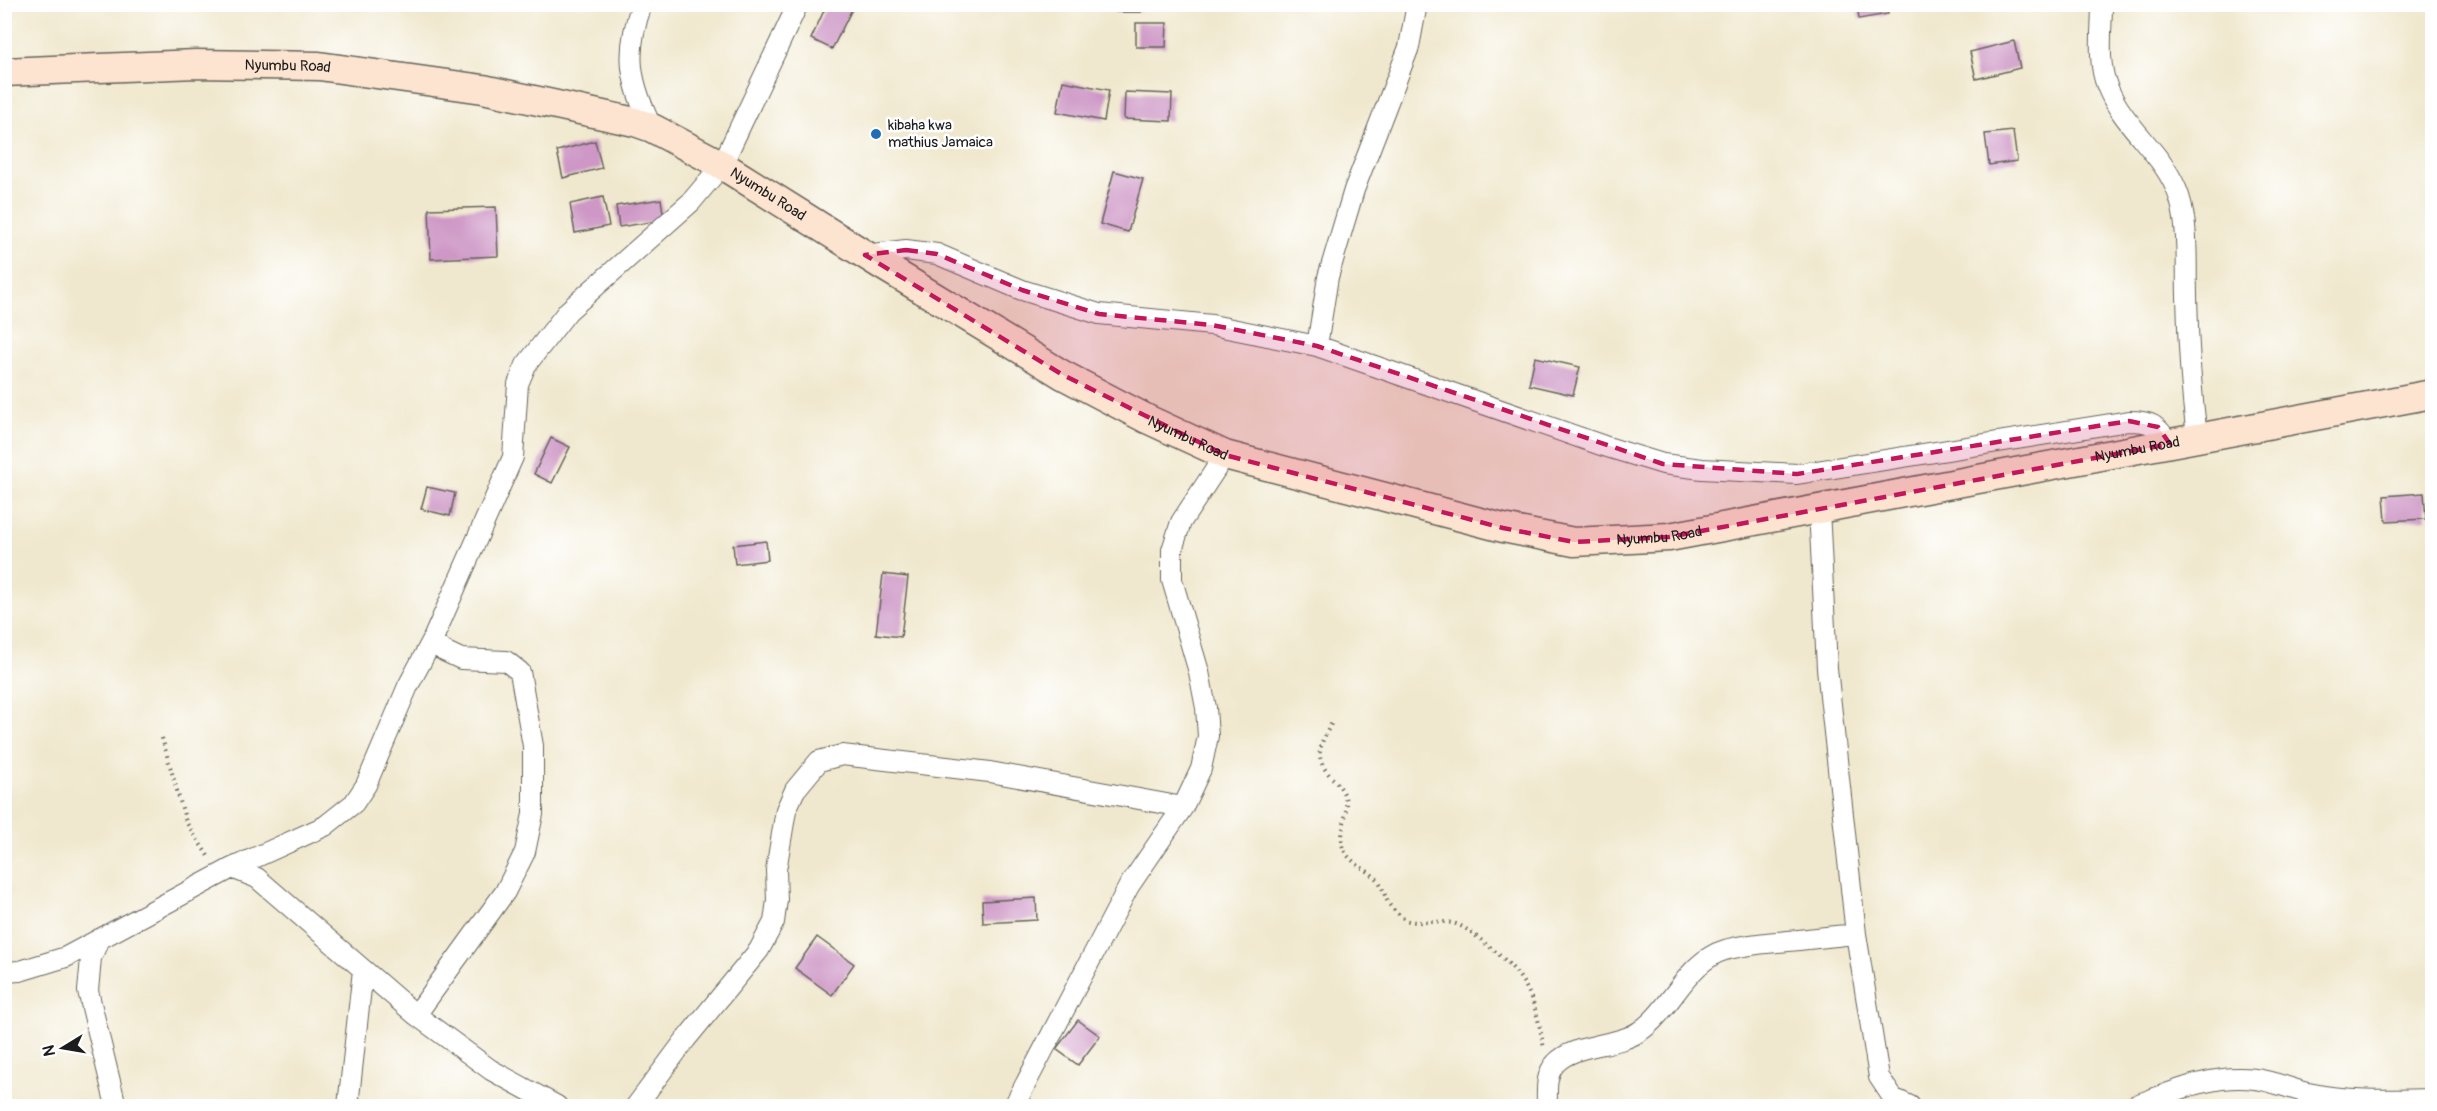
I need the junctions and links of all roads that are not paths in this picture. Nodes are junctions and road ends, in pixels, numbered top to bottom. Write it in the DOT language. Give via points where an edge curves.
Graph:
graph roads {
  1 [pos="642,4"];
  2 [pos="798,4"];
  3 [pos="1417,4"];
  4 [pos="2102,4"];
  5 [pos="4,72"];
  6 [pos="652,128"];
  7 [pos="722,165"];
  8 [pos="865,255"];
  9 [pos="1317,346"];
  10 [pos="2433,394"];
  11 [pos="2197,437"];
  12 [pos="2170,444"];
  13 [pos="1224,455"];
  14 [pos="1820,509"];
  15 [pos="432,641"];
  16 [pos="1183,807"];
  17 [pos="227,870"];
  18 [pos="1856,934"];
  19 [pos="99,939"];
  20 [pos="363,970"];
  21 [pos="4,972"];
  22 [pos="416,1016"];
  23 [pos="2433,1099"];
  24 [pos="1898,1104"];
  25 [pos="116,1107"];
  26 [pos="348,1107"];
  27 [pos="557,1107"];
  28 [pos="636,1107"];
  29 [pos="1014,1107"];
  30 [pos="1547,1107"];
  31 [pos="2134,1107"];
  1 -- 6 [label="street" via="631,51 632,77"];
  2 -- 7 [label="street"];
  3 -- 9 [label="street" via="1408,47 1354,190 1328,277"];
  4 -- 11 [label="street" via="2106,84 2179,196 2184,224 2189,371"];
  5 -- 6 [label="street, Nyumbu Road" via="196,63 319,66 483,89"];
  6 -- 7 [label="street, Nyumbu Road"];
  7 -- 8 [label="street, Nyumbu Road"];
  7 -- 15 [label="street" via="691,202 568,311 526,366 518,384 513,457"];
  8 -- 9 [label="street" via="906,250 937,254 1022,290 1099,314 1212,326"];
  8 -- 13 [label="street, Nyumbu Road" via="1063,375"];
  9 -- 12 [label="street" via="1604,446 1663,464 1702,469 1797,474 2129,421 2144,421 2158,427"];
  10 -- 11 [label="street, Nyumbu Road"];
  11 -- 12 [label="street, Nyumbu Road"];
  12 -- 14 [label="street, Nyumbu Road"];
  13 -- 14 [label="street, Nyumbu Road" via="1503,528 1574,542 1669,537"];
  13 -- 16 [label="street" via="1181,522 1172,550 1172,580 1199,672 1208,736 1201,768"];
  14 -- 18 [label="street" via="1827,668"];
  15 -- 17 [label="street" via="408,686 366,785 354,802 326,826"];
  15 -- 22 [label="street" via="461,659 506,661 520,672 533,746 533,814 525,852 505,892"];
  16 -- 28 [label="street" via="990,772 842,756 819,761 795,789 786,810 776,870 774,922 759,950"];
  16 -- 29 [label="street" via="1129,886"];
  17 -- 19 [label="street"];
  17 -- 20 [label="street" via="245,871 257,878"];
  18 -- 24 [label="street" via="1879,1077"];
  18 -- 30 [label="street" via="1723,950 1693,972 1658,1017 1638,1033 1562,1058 1548,1073"];
  19 -- 21 [label="street" via="66,957"];
  19 -- 25 [label="street" via="91,958 88,991"];
  20 -- 22 [label="street"];
  20 -- 26 [label="street"];
  22 -- 27 [label="street" via="491,1070"];
  23 -- 31 [label="street" via="2369,1100 2310,1094 2254,1078 2186,1086"];
}
